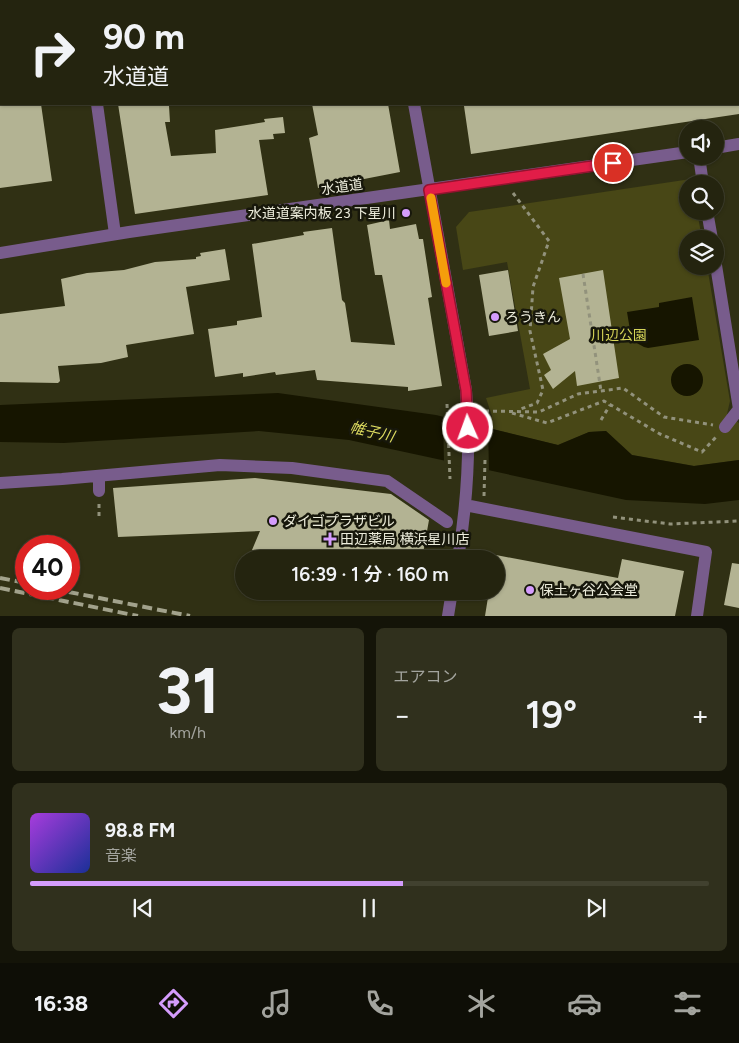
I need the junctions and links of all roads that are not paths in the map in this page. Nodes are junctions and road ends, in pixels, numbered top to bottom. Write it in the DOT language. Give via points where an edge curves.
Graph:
graph roads {
  1 [pos="97,105"];
  2 [pos="414,105"];
  3 [pos="739,144"];
  4 [pos="724,146"];
  5 [pos="679,153"];
  6 [pos="429,190"];
  7 [pos="115,234"];
  8 [pos="0,253"];
  9 [pos="718,275"];
  10 [pos="725,427"];
  11 [pos="99,476"];
  12 [pos="0,483"];
  13 [pos="98,491"];
  14 [pos="465,505"];
  15 [pos="447,522"];
  16 [pos="459,550"];
  17 [pos="451,600"];
  18 [pos="448,616"];
  19 [pos="697,616"];
  1 -- 7 [label="street"];
  2 -- 6 [label="street"];
  3 -- 4 [label="street"];
  5 -- 6 [label="street, 水道道"];
  6 -- 7 [label="street, 水道道"];
  6 -- 14 [label="street" via="466,390 468,482"];
  7 -- 8 [label="street, 水道道"];
  9 -- 10 [label="street" via="739,409"];
  11 -- 12 [label="street"];
  11 -- 13 [label="street"];
  11 -- 15 [label="street" via="220,465 292,468 387,482"];
  14 -- 16 [label="street"];
  14 -- 19 [label="street" via="706,552"];
  17 -- 18 [label="street"];
}
